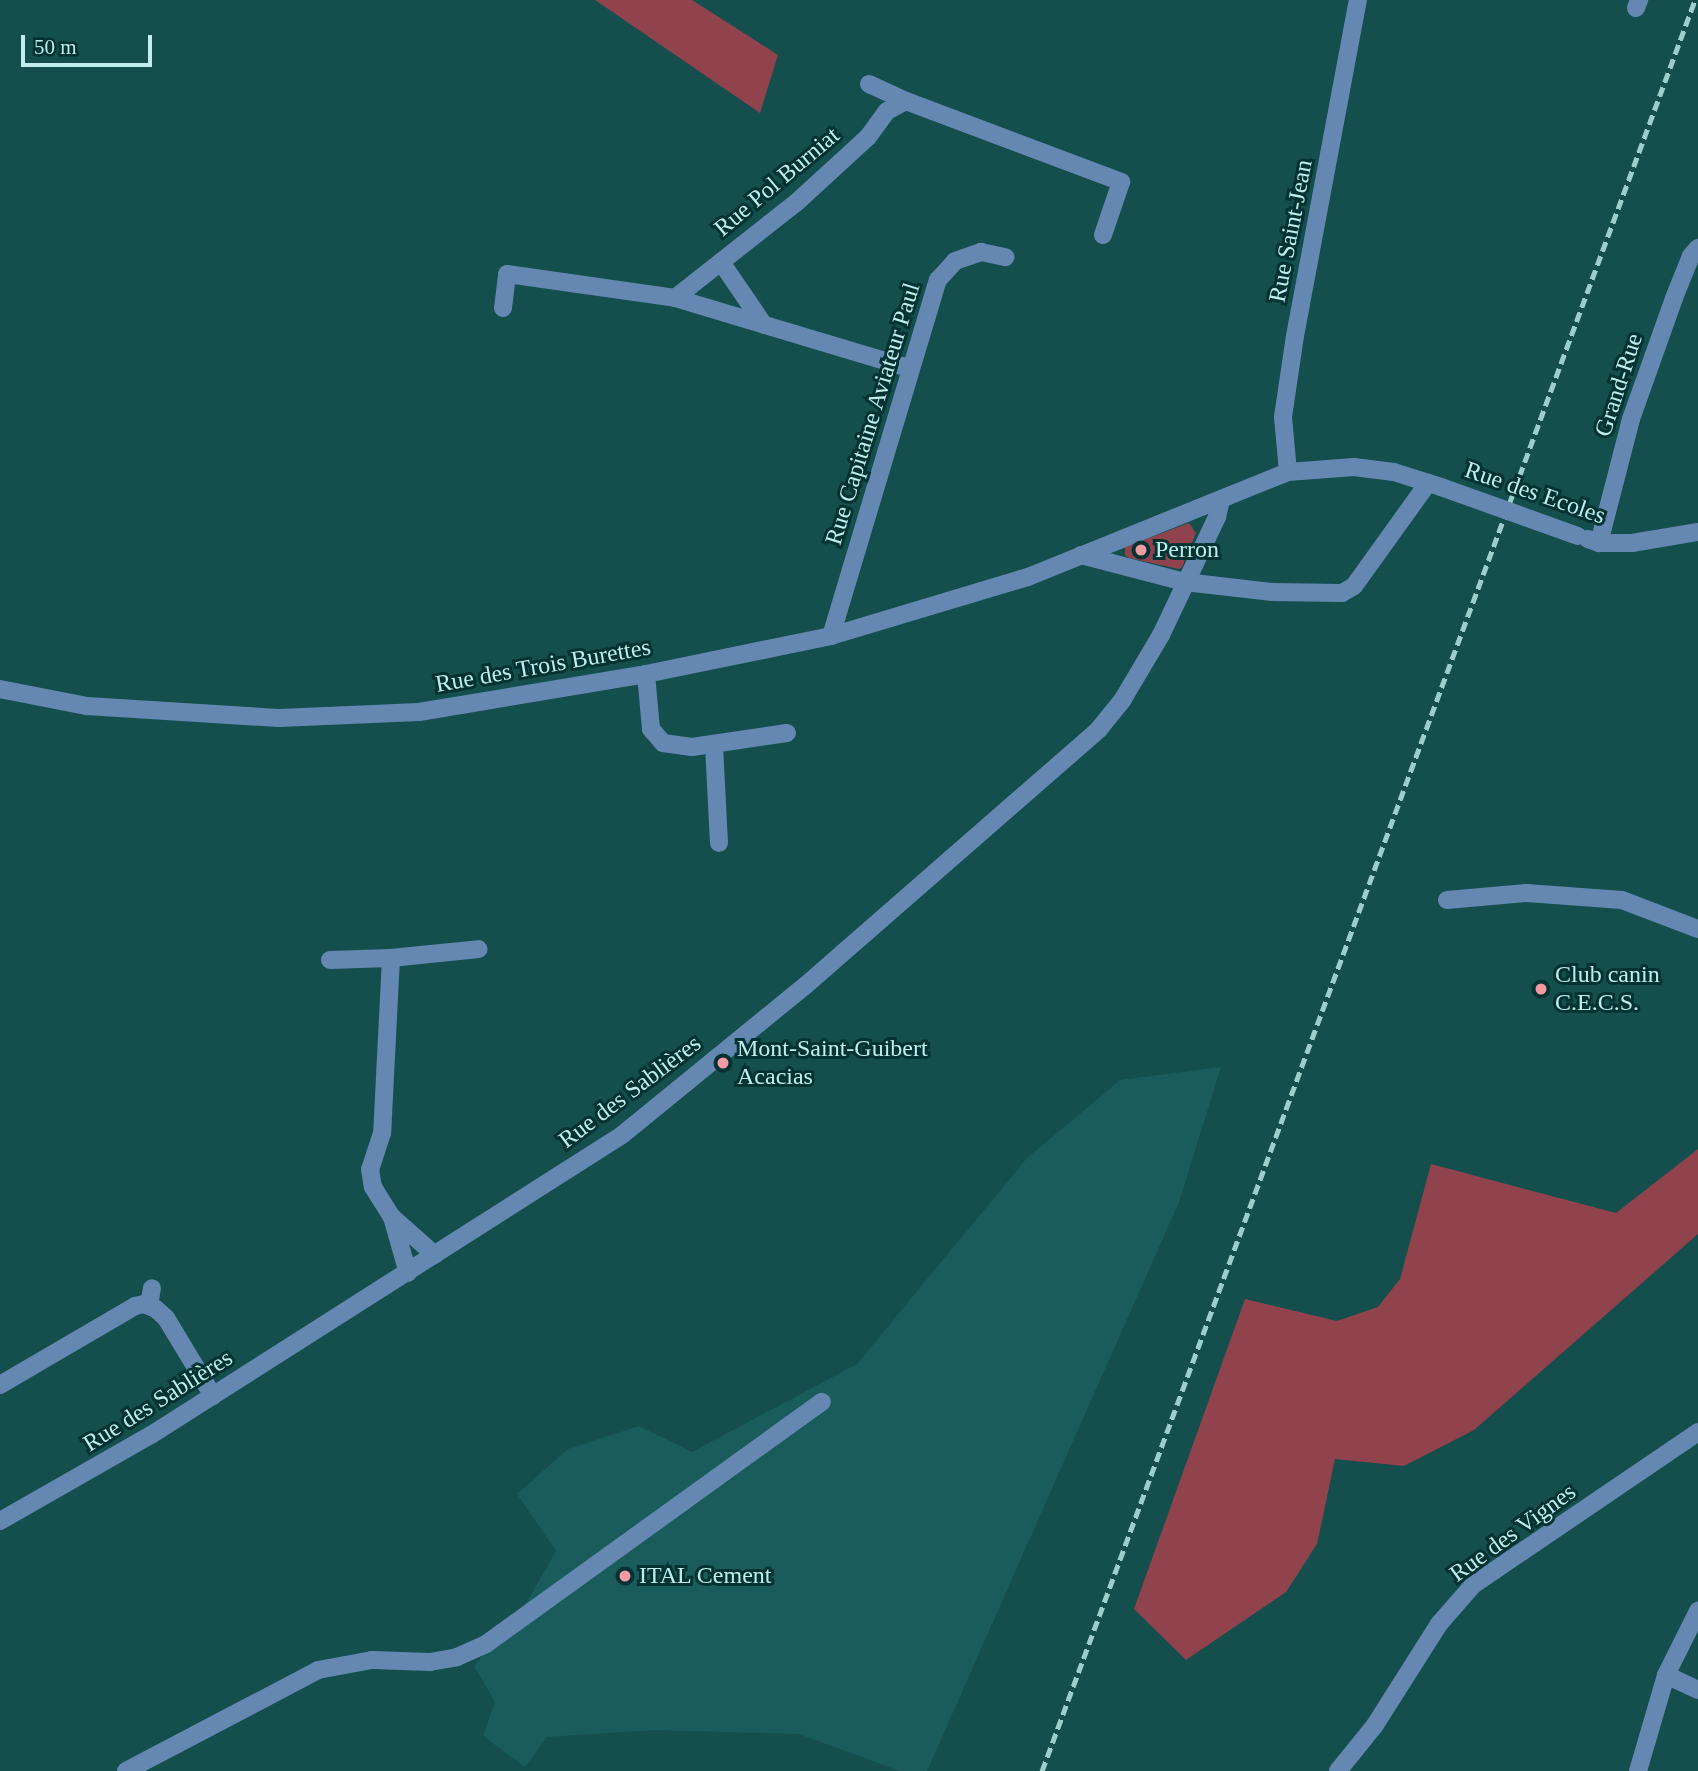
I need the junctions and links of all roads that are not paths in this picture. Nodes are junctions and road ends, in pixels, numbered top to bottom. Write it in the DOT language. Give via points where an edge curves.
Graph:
graph roads {
  1 [pos="1359,0"];
  2 [pos="869,84"];
  3 [pos="906,101"];
  4 [pos="1103,235"];
  5 [pos="1698,247"];
  6 [pos="1005,257"];
  7 [pos="721,262"];
  8 [pos="674,298"];
  9 [pos="503,307"];
  10 [pos="764,325"];
  11 [pos="911,369"];
  12 [pos="1288,472"];
  13 [pos="1434,485"];
  14 [pos="1221,500"];
  15 [pos="1698,532"];
  16 [pos="1599,543"];
  17 [pos="1081,555"];
  18 [pos="1185,582"];
  19 [pos="831,636"];
  20 [pos="646,674"];
  21 [pos="0,689"];
  22 [pos="787,733"];
  23 [pos="714,745"];
  24 [pos="719,843"];
  25 [pos="1447,900"];
  26 [pos="1698,929"];
  27 [pos="479,949"];
  28 [pos="391,958"];
  29 [pos="330,960"];
  30 [pos="392,1217"];
  31 [pos="435,1255"];
  32 [pos="408,1273"];
  33 [pos="0,1385"];
  34 [pos="213,1396"];
  35 [pos="822,1402"];
  36 [pos="1698,1432"];
  37 [pos="0,1521"];
  38 [pos="1698,1611"];
  39 [pos="1666,1675"];
  40 [pos="1698,1690"];
  41 [pos="126,1771"];
  42 [pos="1338,1771"];
  43 [pos="1638,1771"];
  1 -- 12 [label="street, Rue Saint-Jean" via="1293,350 1283,417"];
  2 -- 3 [label="street"];
  3 -- 4 [label="street" via="1121,182"];
  3 -- 7 [label="street, Rue Pol Burniat" via="887,111 867,138 797,202"];
  5 -- 16 [label="street, Grand-Rue" via="1674,298 1631,419"];
  6 -- 11 [label="street, Rue Capitaine Aviateur Paul" via="981,252 955,261 938,280"];
  7 -- 8 [label="street, Rue Pol Burniat"];
  7 -- 10 [label="street"];
  8 -- 9 [label="street" via="507,274"];
  8 -- 10 [label="street"];
  10 -- 11 [label="street"];
  11 -- 19 [label="street, Rue Capitaine Aviateur Paul"];
  12 -- 13 [label="street, Rue des Ecoles" via="1354,467 1394,471"];
  12 -- 14 [label="street, Rue des Ecoles"];
  13 -- 16 [label="street, Rue des Ecoles, bridge"];
  13 -- 18 [label="street" via="1354,586 1342,593 1272,592"];
  14 -- 17 [label="street, Rue des Trois Burettes"];
  14 -- 18 [label="street, Rue des Sablières"];
  15 -- 16 [label="street, Rue des Ecoles" via="1632,543"];
  17 -- 18 [label="street"];
  17 -- 19 [label="street, Rue des Trois Burettes" via="1027,577"];
  18 -- 31 [label="street, Rue des Sablières" via="1161,635 1123,699 1099,729 1032,790 806,985 622,1135"];
  19 -- 20 [label="street, Rue des Trois Burettes"];
  20 -- 21 [label="street, Rue des Trois Burettes" via="419,712 279,718 87,706"];
  20 -- 23 [label="street" via="651,729 656,737 673,747"];
  22 -- 23 [label="street"];
  23 -- 24 [label="street"];
  25 -- 26 [label="street" via="1527,893 1622,900"];
  27 -- 28 [label="street"];
  28 -- 29 [label="street"];
  28 -- 30 [label="street" via="382,1133 370,1169 373,1187"];
  30 -- 31 [label="street"];
  30 -- 32 [label="street"];
  31 -- 32 [label="street, Rue des Sablières"];
  32 -- 34 [label="street, Rue des Sablières"];
  33 -- 34 [label="street" via="151,1297"];
  34 -- 37 [label="street, Rue des Sablières"];
  35 -- 41 [label="street" via="486,1644 457,1657 429,1662 372,1660 318,1670"];
  36 -- 42 [label="street, Rue des Vignes" via="1473,1585 1439,1623 1375,1725"];
  38 -- 39 [label="street"];
  39 -- 40 [label="street"];
  39 -- 43 [label="street"];
}
